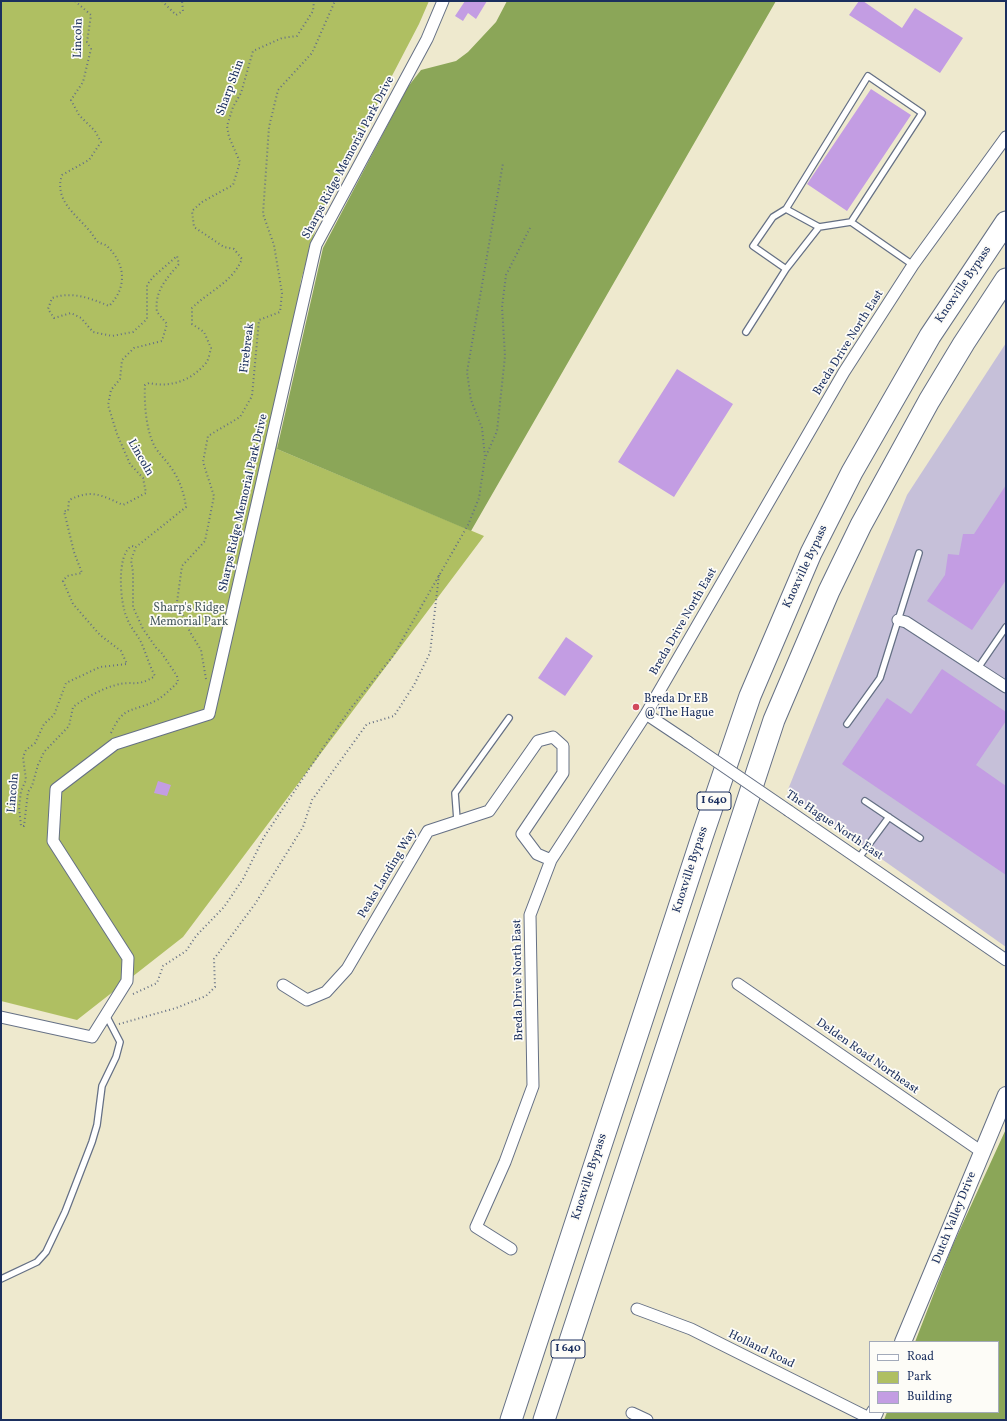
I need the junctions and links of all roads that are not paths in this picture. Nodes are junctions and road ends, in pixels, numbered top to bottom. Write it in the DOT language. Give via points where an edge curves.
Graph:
graph roads {
  1 [pos="443,1"];
  2 [pos="1006,137"];
  3 [pos="786,209"];
  4 [pos="851,222"];
  5 [pos="1006,222"];
  6 [pos="818,227"];
  7 [pos="913,265"];
  8 [pos="786,269"];
  9 [pos="1006,279"];
  10 [pos="746,332"];
  11 [pos="920,552"];
  12 [pos="898,620"];
  13 [pos="1006,627"];
  14 [pos="978,668"];
  15 [pos="1006,687"];
  16 [pos="646,714"];
  17 [pos="509,718"];
  18 [pos="846,724"];
  19 [pos="865,801"];
  20 [pos="888,816"];
  21 [pos="458,820"];
  22 [pos="920,838"];
  23 [pos="858,858"];
  24 [pos="551,860"];
  25 [pos="1006,960"];
  26 [pos="738,984"];
  27 [pos="282,985"];
  28 [pos="106,1014"];
  29 [pos="1,1017"];
  30 [pos="1006,1095"];
  31 [pos="982,1152"];
  32 [pos="511,1249"];
  33 [pos="1,1279"];
  34 [pos="637,1310"];
  35 [pos="903,1341"];
  36 [pos="632,1413"];
  37 [pos="873,1418"];
  38 [pos="511,1420"];
  39 [pos="544,1420"];
  40 [pos="647,1420"];
  1 -- 28 [label="street, Sharps Ridge Memorial Park Drive" via="427,39 316,245 209,714 115,744 56,789 53,841 128,958 127,981"];
  2 -- 7 [label="street, Breda Drive North East"];
  3 -- 4 [label="lane" via="868,76 922,112"];
  3 -- 6 [label="lane"];
  3 -- 8 [label="lane" via="773,217 753,246"];
  4 -- 6 [label="lane"];
  4 -- 7 [label="lane"];
  5 -- 38 [label="highway, Knoxville Bypass / I 640" via="930,336 852,472 811,553 759,674 699,844"];
  6 -- 8 [label="lane"];
  7 -- 16 [label="street, Breda Drive North East" via="844,372"];
  8 -- 10 [label="lane"];
  9 -- 39 [label="highway, I 640" via="964,343 891,467 829,591 780,707"];
  11 -- 12 [label="lane"];
  12 -- 14 [label="street" via="906,622"];
  12 -- 18 [label="lane" via="880,678"];
  13 -- 14 [label="lane"];
  14 -- 15 [label="street"];
  16 -- 23 [label="street, The Hague North East, bridge"];
  16 -- 24 [label="street, Breda Drive North East"];
  17 -- 21 [label="lane" via="456,793"];
  19 -- 20 [label="lane"];
  20 -- 22 [label="lane"];
  20 -- 23 [label="lane"];
  21 -- 24 [label="street, Peaks Landing Way" via="489,811 538,741 553,737 563,746 563,774 522,834 537,854"];
  21 -- 27 [label="street, Peaks Landing Way" via="428,831 347,969 326,992 307,1000"];
  23 -- 25 [label="street, The Hague North East"];
  24 -- 32 [label="street, Breda Drive North East" via="530,915 533,1086 505,1162 476,1227"];
  26 -- 31 [label="street, Delden Road Northeast"];
  28 -- 29 [label="street, Sharps Ridge Memorial Park Drive" via="92,1037"];
  28 -- 33 [label="lane" via="120,1042 102,1086 92,1142 65,1212 46,1252 36,1262"];
  30 -- 31 [label="street, Dutch Valley Drive"];
  31 -- 35 [label="street, Dutch Valley Drive"];
  34 -- 37 [label="street, Holland Road" via="691,1329"];
  36 -- 40 [label="street"];
}
